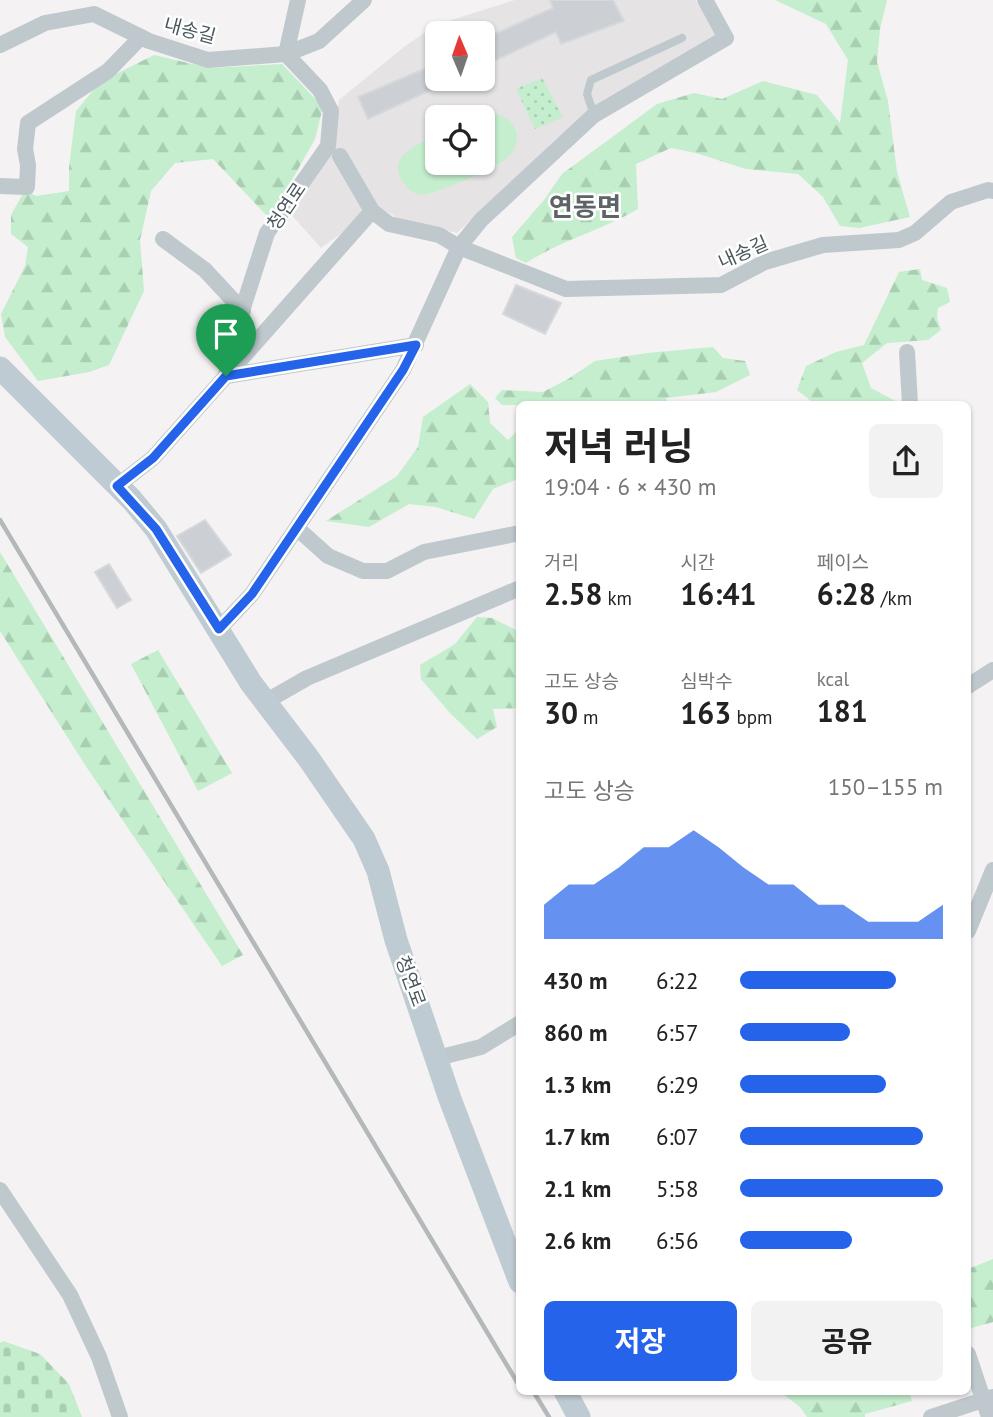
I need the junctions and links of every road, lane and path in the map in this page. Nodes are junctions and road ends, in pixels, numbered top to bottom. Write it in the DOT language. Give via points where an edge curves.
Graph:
graph roads {
  1 [pos="298,0"];
  2 [pos="364,0"];
  3 [pos="705,0"];
  4 [pos="141,37"];
  5 [pos="682,38"];
  6 [pos="0,45"];
  7 [pos="286,54"];
  8 [pos="594,114"];
  9 [pos="340,156"];
  10 [pos="0,186"];
  11 [pos="993,191"];
  12 [pos="372,211"];
  13 [pos="163,239"];
  14 [pos="459,247"];
  15 [pos="243,311"];
  16 [pos="416,345"];
  17 [pos="907,352"];
  18 [pos="0,368"];
  19 [pos="226,376"];
  20 [pos="910,401"];
  21 [pos="117,486"];
  22 [pos="298,528"];
  23 [pos="516,534"];
  24 [pos="516,590"];
  25 [pos="219,629"];
  26 [pos="993,670"];
  27 [pos="971,684"];
  28 [pos="265,702"];
  29 [pos="993,870"];
  30 [pos="971,924"];
  31 [pos="516,1025"];
  32 [pos="437,1058"];
  33 [pos="0,1190"];
  34 [pos="516,1272"];
  35 [pos="971,1361"];
  36 [pos="567,1395"];
  37 [pos="988,1398"];
  38 [pos="120,1417"];
  39 [pos="579,1417"];
  40 [pos="932,1417"];
  41 [pos="989,1417"];
  1 -- 7 [label="street"];
  2 -- 7 [label="street, 내송길" via="318,41"];
  3 -- 8 [label="street" via="726,38"];
  4 -- 6 [label="street, 내송길" via="94,13 45,23"];
  4 -- 7 [label="street, 내송길" via="208,61"];
  4 -- 10 [label="street" via="108,71 28,123 24,149 27,187"];
  5 -- 8 [label="lane" via="591,80 587,94"];
  7 -- 15 [label="street, 청연로" via="320,90 331,111 328,146 267,233"];
  8 -- 14 [label="street" via="481,220"];
  9 -- 12 [label="street"];
  11 -- 14 [label="street, 내송길" via="951,202 900,240 823,244 765,262 722,285 566,289"];
  12 -- 14 [label="street" via="389,225 439,235"];
  12 -- 19 [label="street"];
  13 -- 15 [label="street" via="205,270"];
  14 -- 16 [label="street"];
  15 -- 19 [label="street, 청연로"];
  16 -- 19 [label="street"];
  16 -- 22 [label="street"];
  17 -- 20 [label="street"];
  18 -- 21 [label="main road, 청연로"];
  19 -- 21 [label="street" via="153,458"];
  21 -- 25 [label="main road, 청연로" via="156,529"];
  22 -- 23 [label="street" via="328,555 363,571 387,571 424,552"];
  22 -- 25 [label="street" via="252,594"];
  24 -- 28 [label="street" via="307,678"];
  25 -- 28 [label="main road, 청연로"];
  26 -- 27 [label="street"];
  28 -- 32 [label="main road, 청연로" via="365,839"];
  29 -- 30 [label="street"];
  31 -- 32 [label="street" via="481,1047"];
  32 -- 34 [label="main road, 청연로"];
  33 -- 38 [label="street" via="70,1295"];
  35 -- 37 [label="street"];
  36 -- 39 [label="main road"];
  37 -- 40 [label="street"];
  37 -- 41 [label="street"];
}
